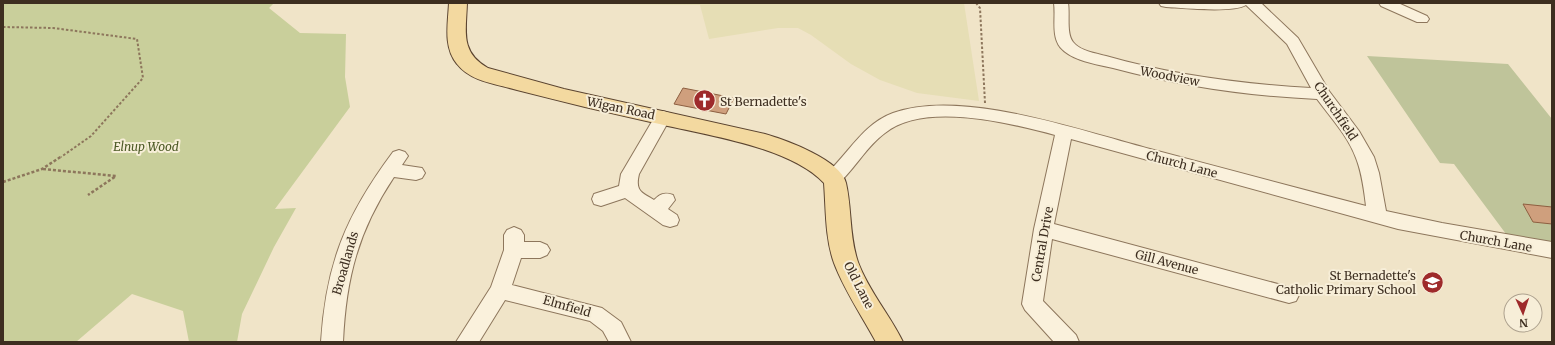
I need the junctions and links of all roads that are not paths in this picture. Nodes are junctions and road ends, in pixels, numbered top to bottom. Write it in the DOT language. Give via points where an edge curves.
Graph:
graph roads {
  1 [pos="458,3"];
  2 [pos="1061,3"];
  3 [pos="1166,3"];
  4 [pos="1240,3"];
  5 [pos="1252,3"];
  6 [pos="1386,3"];
  7 [pos="1422,19"];
  8 [pos="1322,94"];
  9 [pos="663,117"];
  10 [pos="1064,132"];
  11 [pos="416,173"];
  12 [pos="833,178"];
  13 [pos="629,190"];
  14 [pos="601,199"];
  15 [pos="664,210"];
  16 [pos="1377,216"];
  17 [pos="1044,229"];
  18 [pos="540,250"];
  19 [pos="1552,250"];
  20 [pos="500,290"];
  21 [pos="1289,295"];
  22 [pos="332,342"];
  23 [pos="467,342"];
  24 [pos="620,342"];
  25 [pos="890,342"];
  26 [pos="1068,342"];
  1 -- 9 [label="main road, Wigan Road" via="460,56 474,70 544,91"];
  2 -- 8 [label="street, Woodview" via="1063,41 1068,48 1078,53 1164,76 1262,90"];
  3 -- 4 [label="street"];
  5 -- 8 [label="street, Churchfield" via="1293,41"];
  6 -- 7 [label="street"];
  8 -- 16 [label="street, Churchfield" via="1349,130 1365,157"];
  9 -- 12 [label="main road, Wigan Road" via="765,142 820,167"];
  9 -- 13 [label="street" via="630,174"];
  10 -- 12 [label="street, Church Lane" via="986,115 954,112 911,115 890,121 870,134"];
  10 -- 16 [label="street, Church Lane"];
  10 -- 17 [label="street, Central Drive"];
  11 -- 22 [label="street, Broadlands" via="394,163 361,214 344,254 334,297"];
  12 -- 25 [label="main road, Old Lane" via="837,190 840,238 846,262"];
  13 -- 14 [label="street"];
  13 -- 15 [label="street" via="635,197"];
  16 -- 19 [label="street, Church Lane" via="1455,234"];
  17 -- 21 [label="street, Gill Avenue"];
  17 -- 26 [label="street, Central Drive" via="1032,304"];
  18 -- 20 [label="street" via="514,242"];
  20 -- 23 [label="street"];
  20 -- 24 [label="street, Elmfield" via="595,314 612,326"];
}
